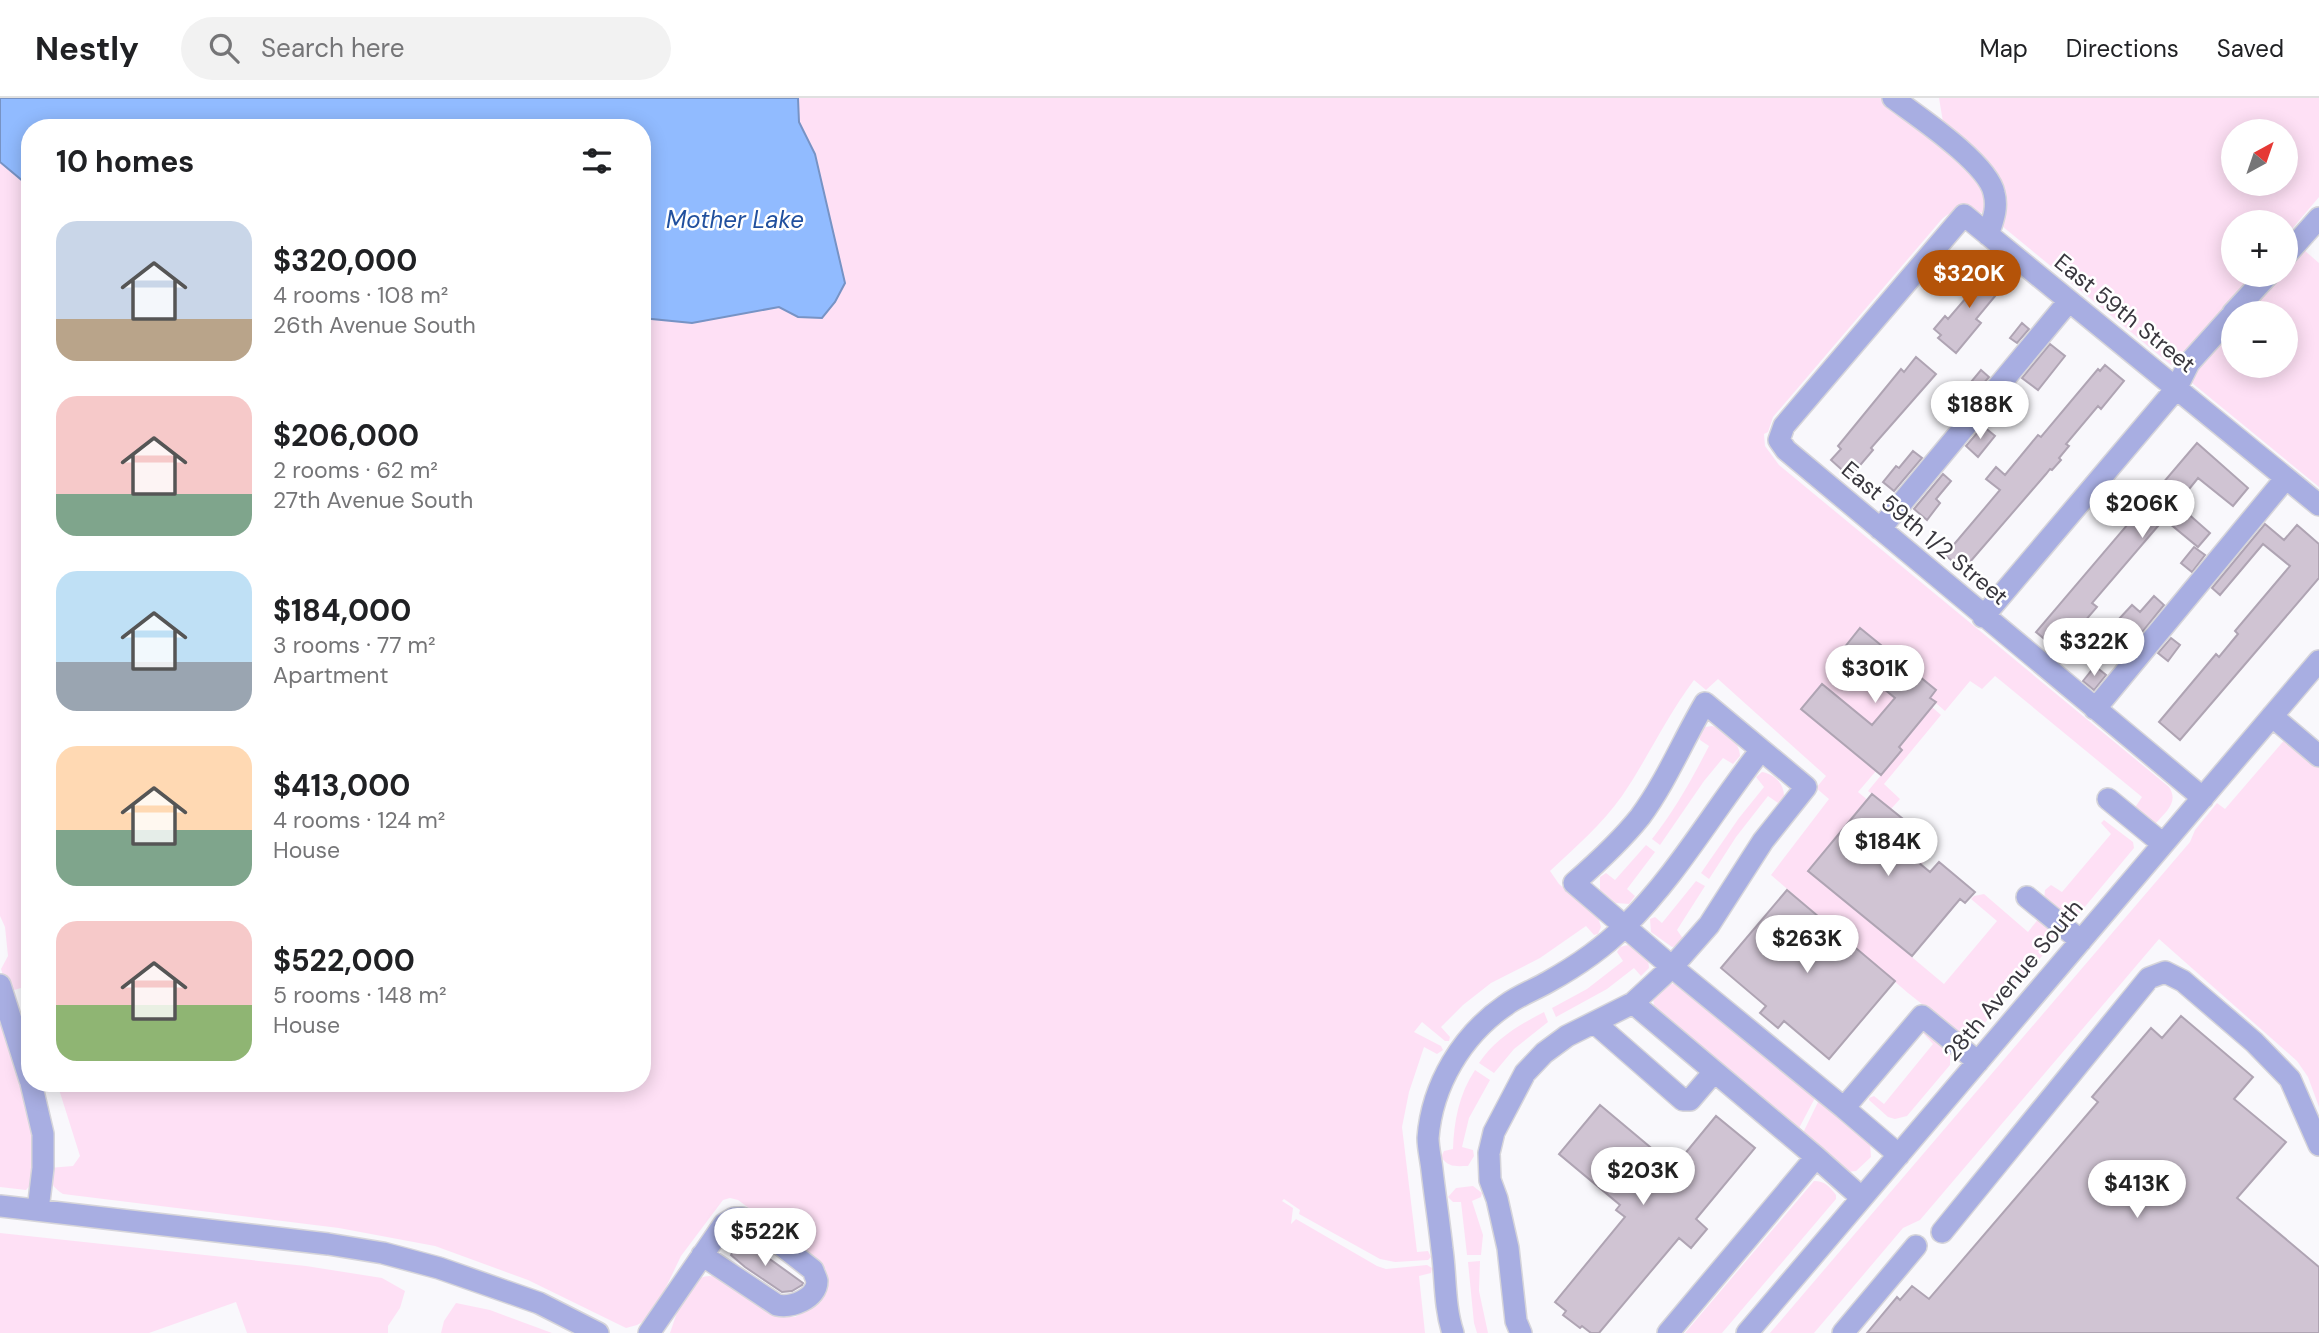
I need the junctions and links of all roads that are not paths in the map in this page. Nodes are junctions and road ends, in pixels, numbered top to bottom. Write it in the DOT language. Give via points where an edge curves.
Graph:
graph roads {
  1 [pos="1893,98"];
  2 [pos="2319,218"];
  3 [pos="1988,235"];
  4 [pos="2298,242"];
  5 [pos="2257,287"];
  6 [pos="2069,301"];
  7 [pos="2245,301"];
  8 [pos="2221,327"];
  9 [pos="2176,389"];
  10 [pos="1779,440"];
  11 [pos="2286,478"];
  12 [pos="2319,505"];
  13 [pos="1880,529"];
  14 [pos="1983,617"];
  15 [pos="2319,661"];
  16 [pos="2095,709"];
  17 [pos="2272,716"];
  18 [pos="1761,750"];
  19 [pos="2319,756"];
  20 [pos="2203,798"];
  21 [pos="2108,799"];
  22 [pos="2163,844"];
  23 [pos="2027,897"];
  24 [pos="1625,927"];
  25 [pos="2081,941"];
  26 [pos="1672,967"];
  27 [pos="0,985"];
  28 [pos="1633,1003"];
  29 [pos="1596,1024"];
  30 [pos="21,1052"];
  31 [pos="1978,1062"];
  32 [pos="1714,1072"];
  33 [pos="33,1092"];
  34 [pos="1844,1108"];
  35 [pos="2319,1145"];
  36 [pos="1899,1155"];
  37 [pos="1816,1157"];
  38 [pos="1862,1198"];
  39 [pos="0,1206"];
  40 [pos="38,1210"];
  41 [pos="1942,1232"];
  42 [pos="1916,1246"];
  43 [pos="702,1255"];
  44 [pos="598,1333"];
  45 [pos="649,1333"];
  46 [pos="1453,1333"];
  47 [pos="1521,1333"];
  48 [pos="1668,1333"];
  49 [pos="1747,1333"];
  50 [pos="1843,1333"];
  1 -- 3 [label="street" via="1951,140 1994,190 1996,209"];
  2 -- 4 [label="street"];
  3 -- 6 [label="street, East 59th Street"];
  3 -- 10 [label="street, East 59th Street" via="1964,215 1784,426"];
  5 -- 7 [label="street"];
  6 -- 9 [label="street, East 59th Street"];
  6 -- 13 [label="street"];
  8 -- 9 [label="street" via="2189,363"];
  9 -- 11 [label="street, East 59th Street"];
  9 -- 14 [label="street"];
  10 -- 13 [label="street, East 59th 1/2 Street"];
  11 -- 12 [label="street, East 59th Street"];
  11 -- 16 [label="street"];
  13 -- 14 [label="street, East 59th 1/2 Street"];
  14 -- 16 [label="street, East 59th 1/2 Street"];
  15 -- 17 [label="street, 28th Avenue South"];
  16 -- 20 [label="street, East 59th 1/2 Street"];
  17 -- 19 [label="street"];
  17 -- 20 [label="street, 28th Avenue South"];
  18 -- 24 [label="street" via="1674,871"];
  18 -- 24 [label="street" via="1705,703 1640,816 1574,883"];
  18 -- 26 [label="street" via="1806,787 1763,841 1709,926"];
  20 -- 22 [label="street, 28th Avenue South"];
  21 -- 22 [label="street"];
  22 -- 25 [label="street, 28th Avenue South"];
  23 -- 25 [label="street"];
  24 -- 26 [label="street"];
  24 -- 46 [label="street" via="1592,954 1497,1012 1458,1053 1441,1083 1428,1140"];
  25 -- 31 [label="street, 28th Avenue South"];
  26 -- 28 [label="street"];
  26 -- 34 [label="street"];
  27 -- 30 [label="street"];
  28 -- 29 [label="street"];
  28 -- 32 [label="street"];
  29 -- 32 [label="street" via="1682,1100 1690,1100"];
  29 -- 47 [label="street" via="1567,1036 1525,1073 1494,1132 1490,1181 1508,1248"];
  31 -- 34 [label="street" via="1922,1016"];
  31 -- 36 [label="street, 28th Avenue South"];
  32 -- 37 [label="street"];
  33 -- 40 [label="street" via="43,1134"];
  34 -- 36 [label="street"];
  35 -- 41 [label="street" via="2290,1079 2183,981 2165,972 2149,978"];
  36 -- 38 [label="street, 28th Avenue South"];
  37 -- 38 [label="street"];
  37 -- 48 [label="street"];
  38 -- 49 [label="street, 28th Avenue South"];
  39 -- 40 [label="street"];
  40 -- 44 [label="street" via="383,1253 527,1298"];
  42 -- 50 [label="street"];
  43 -- 43 [label="street" via="724,1224 742,1218 813,1270 817,1282 802,1302 777,1306"];
  43 -- 45 [label="street"];
}
